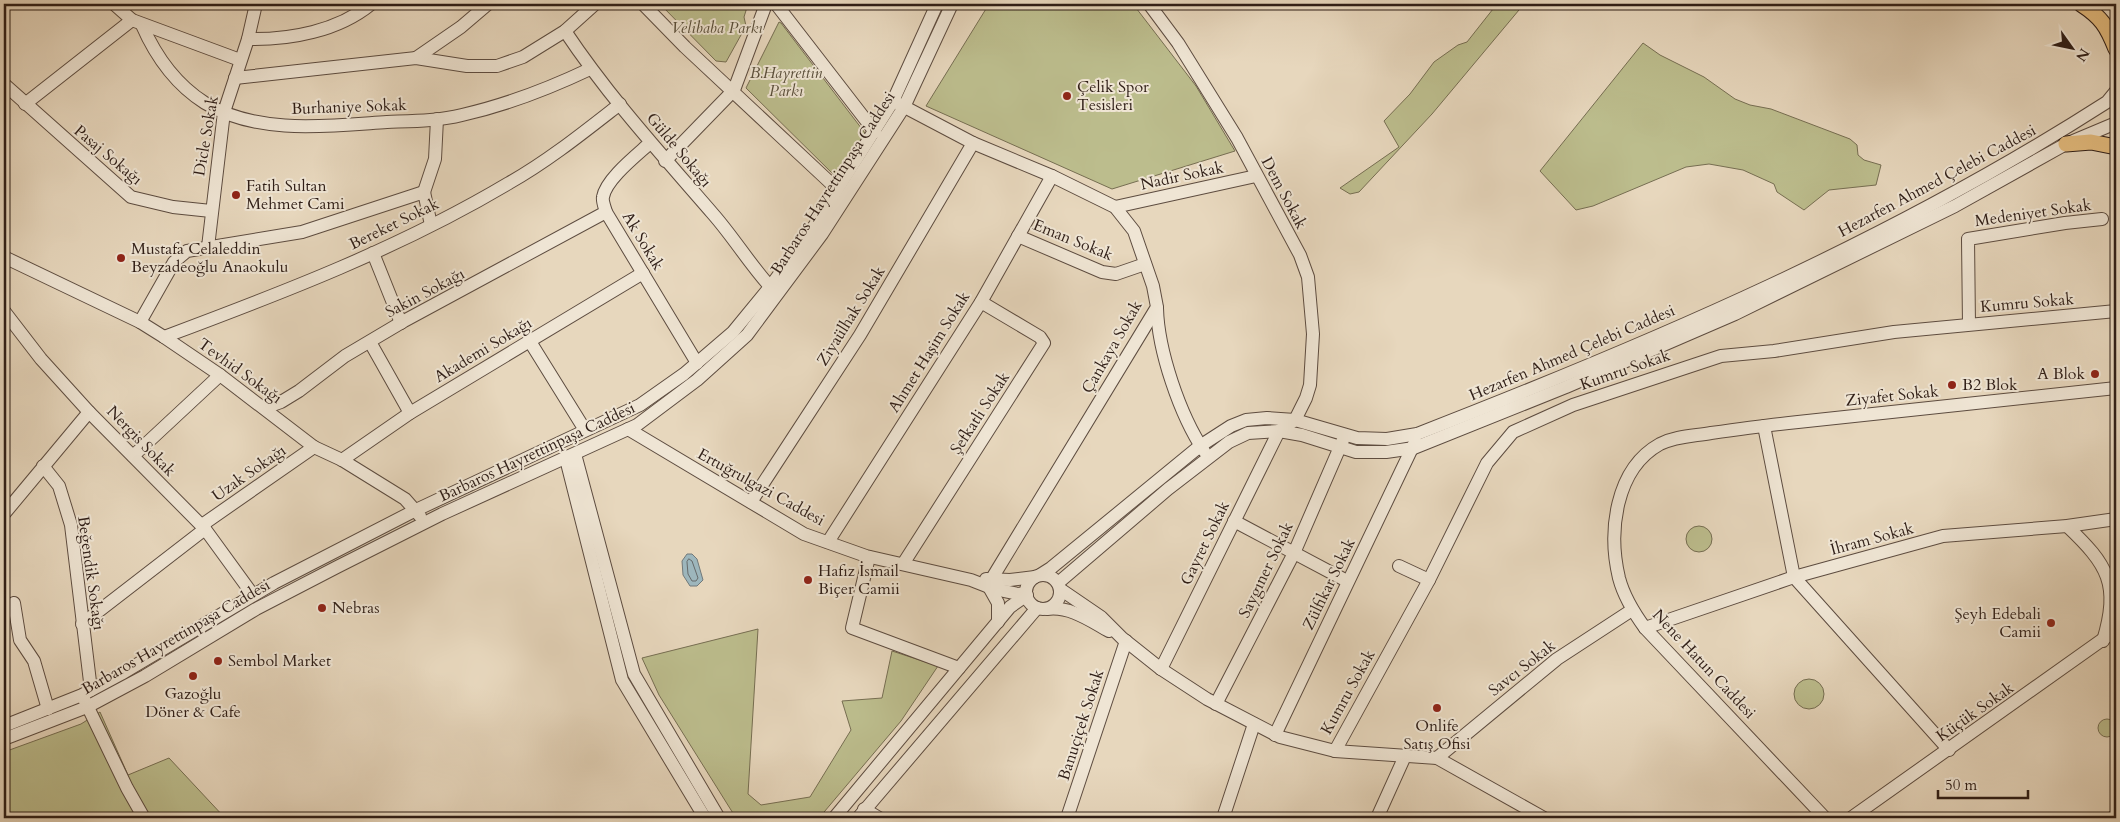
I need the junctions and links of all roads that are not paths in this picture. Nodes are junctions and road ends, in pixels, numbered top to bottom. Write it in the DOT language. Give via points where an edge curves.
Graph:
graph roads {
  1 [pos="114,4"];
  2 [pos="256,4"];
  3 [pos="371,4"];
  4 [pos="488,4"];
  5 [pos="595,4"];
  6 [pos="644,4"];
  7 [pos="766,4"];
  8 [pos="776,4"];
  9 [pos="937,4"];
  10 [pos="952,4"];
  11 [pos="1149,4"];
  12 [pos="2081,4"];
  13 [pos="137,23"];
  14 [pos="565,31"];
  15 [pos="248,39"];
  16 [pos="2116,49"];
  17 [pos="416,58"];
  18 [pos="240,60"];
  19 [pos="590,69"];
  20 [pos="235,78"];
  21 [pos="4,84"];
  22 [pos="734,90"];
  23 [pos="2116,90"];
  24 [pos="25,104"];
  25 [pos="620,104"];
  26 [pos="898,104"];
  27 [pos="224,112"];
  28 [pos="437,119"];
  29 [pos="2116,123"];
  30 [pos="875,132"];
  31 [pos="650,143"];
  32 [pos="973,143"];
  33 [pos="2066,144"];
  34 [pos="2116,147"];
  35 [pos="665,161"];
  36 [pos="1052,176"];
  37 [pos="1256,176"];
  38 [pos="838,189"];
  39 [pos="424,192"];
  40 [pos="1115,207"];
  41 [pos="211,212"];
  42 [pos="606,212"];
  43 [pos="2102,219"];
  44 [pos="431,225"];
  45 [pos="1018,236"];
  46 [pos="208,247"];
  47 [pos="373,252"];
  48 [pos="4,257"];
  49 [pos="1146,264"];
  50 [pos="23,267"];
  51 [pos="4,269"];
  52 [pos="643,272"];
  53 [pos="774,292"];
  54 [pos="981,302"];
  55 [pos="1156,307"];
  56 [pos="4,311"];
  57 [pos="2116,311"];
  58 [pos="140,322"];
  59 [pos="401,323"];
  60 [pos="1969,324"];
  61 [pos="164,337"];
  62 [pos="529,340"];
  63 [pos="370,342"];
  64 [pos="697,363"];
  65 [pos="220,375"];
  66 [pos="2116,388"];
  67 [pos="264,408"];
  68 [pos="89,412"];
  69 [pos="410,413"];
  70 [pos="1295,420"];
  71 [pos="1764,426"];
  72 [pos="628,429"];
  73 [pos="585,430"];
  74 [pos="1278,431"];
  75 [pos="1417,434"];
  76 [pos="1345,435"];
  77 [pos="1671,439"];
  78 [pos="314,446"];
  79 [pos="1200,446"];
  80 [pos="1339,448"];
  81 [pos="1414,448"];
  82 [pos="133,456"];
  83 [pos="570,456"];
  84 [pos="1208,457"];
  85 [pos="342,460"];
  86 [pos="43,466"];
  87 [pos="751,502"];
  88 [pos="416,510"];
  89 [pos="4,514"];
  90 [pos="2116,519"];
  91 [pos="1234,521"];
  92 [pos="424,522"];
  93 [pos="2067,526"];
  94 [pos="204,527"];
  95 [pos="828,542"];
  96 [pos="1294,553"];
  97 [pos="869,557"];
  98 [pos="903,564"];
  99 [pos="1399,566"];
  100 [pos="1038,576"];
  101 [pos="1794,577"];
  102 [pos="1429,580"];
  103 [pos="1347,581"];
  104 [pos="990,583"];
  105 [pos="1059,586"];
  106 [pos="1026,594"];
  107 [pos="253,595"];
  108 [pos="14,603"];
  109 [pos="1042,608"];
  110 [pos="1632,610"];
  111 [pos="998,622"];
  112 [pos="82,624"];
  113 [pos="1646,628"];
  114 [pos="2116,630"];
  115 [pos="1124,640"];
  116 [pos="2103,641"];
  117 [pos="959,668"];
  118 [pos="1161,669"];
  119 [pos="86,692"];
  120 [pos="1216,704"];
  121 [pos="87,707"];
  122 [pos="48,709"];
  123 [pos="1254,724"];
  124 [pos="4,726"];
  125 [pos="1275,735"];
  126 [pos="4,739"];
  127 [pos="1949,750"];
  128 [pos="1335,751"];
  129 [pos="1405,756"];
  130 [pos="1437,758"];
  131 [pos="861,814"];
  132 [pos="2116,816"];
  133 [pos="144,818"];
  134 [pos="705,818"];
  135 [pos="719,818"];
  136 [pos="834,818"];
  137 [pos="880,818"];
  138 [pos="1067,818"];
  139 [pos="1223,818"];
  140 [pos="1377,818"];
  141 [pos="1544,818"];
  142 [pos="1825,818"];
  143 [pos="1850,818"];
  144 [pos="2112,818"];
  1 -- 13 [label="street"];
  2 -- 15 [label="street, Dicle Sokak"];
  3 -- 15 [label="street" via="354,18 329,27 269,40"];
  4 -- 17 [label="street"];
  5 -- 14 [label="street"];
  6 -- 22 [label="street"];
  7 -- 22 [label="street"];
  8 -- 30 [label="street"];
  9 -- 26 [label="street, Barbaros Hayrettinpaşa Caddesi"];
  10 -- 26 [label="street, Barbaros Hayrettinpaşa Caddesi"];
  11 -- 37 [label="street, Dem Sokak" via="1188,59 1237,138"];
  12 -- 16 [label="main road" via="2098,15 2109,30"];
  13 -- 18 [label="street"];
  13 -- 24 [label="street"];
  13 -- 27 [label="street, Burhaniye Sokak" via="153,51 178,82 205,103"];
  14 -- 17 [label="street" via="523,57 496,66 467,66"];
  14 -- 19 [label="street, Gülde Sokağı"];
  15 -- 18 [label="street, Dicle Sokak"];
  17 -- 20 [label="street"];
  18 -- 20 [label="street, Dicle Sokak"];
  19 -- 25 [label="street, Gülde Sokağı"];
  19 -- 28 [label="street, Burhaniye Sokak" via="521,97 463,115"];
  20 -- 27 [label="street, Dicle Sokak"];
  21 -- 24 [label="street, Pasaj Sokağı"];
  22 -- 35 [label="street"];
  22 -- 38 [label="street"];
  23 -- 75 [label="street, Hezarfen Ahmed Çelebi Caddesi" via="2107,102 2018,159 1882,231 1682,324"];
  24 -- 41 [label="street, Pasaj Sokağı" via="131,197"];
  25 -- 31 [label="street, Gülde Sokağı"];
  25 -- 44 [label="street, Bereket Sokak" via="510,183"];
  26 -- 30 [label="street, Barbaros Hayrettinpaşa Caddesi"];
  26 -- 32 [label="street, Çankaya Sokak"];
  26 -- 53 [label="street, Barbaros Hayrettinpaşa Caddesi" via="822,234"];
  27 -- 28 [label="street, Burhaniye Sokak" via="284,125 332,127"];
  27 -- 41 [label="street, Dicle Sokak"];
  28 -- 39 [label="street" via="435,159"];
  29 -- 33 [label="street, Hezarfen Ahmed Çelebi Caddesi"];
  30 -- 38 [label="street, Barbaros Hayrettinpaşa Caddesi"];
  31 -- 35 [label="street, Gülde Sokağı"];
  31 -- 42 [label="street, Ak Sokak" via="610,182 603,197"];
  32 -- 36 [label="street, Çankaya Sokak"];
  32 -- 87 [label="street, Ziyaülhak Sokak" via="860,335"];
  33 -- 34 [label="main road" via="2091,142"];
  33 -- 81 [label="street, Hezarfen Ahmed Çelebi Caddesi" via="1955,206 1735,314 1574,384"];
  35 -- 53 [label="street, Gülde Sokağı"];
  36 -- 40 [label="street, Çankaya Sokak"];
  36 -- 45 [label="street, Ahmet Haşim Sokak"];
  37 -- 40 [label="street, Nadir Sokak"];
  37 -- 70 [label="street, Dem Sokak" via="1300,255 1310,291 1312,366 1306,398"];
  38 -- 53 [label="street, Barbaros Hayrettinpaşa Caddesi"];
  39 -- 44 [label="street"];
  39 -- 46 [label="street" via="302,232"];
  40 -- 49 [label="street, Çankaya Sokak" via="1134,231"];
  41 -- 46 [label="street, Dicle Sokak"];
  42 -- 52 [label="street, Ak Sokak"];
  42 -- 59 [label="street, Sakin Sokağı"];
  43 -- 60 [label="street, Medeniyet Sokak" via="1968,239"];
  44 -- 47 [label="street, Bereket Sokak"];
  45 -- 49 [label="street, Eman Sokak" via="1102,272 1116,274"];
  45 -- 54 [label="street, Ahmet Haşim Sokak"];
  46 -- 58 [label="street" via="187,251 174,262"];
  47 -- 59 [label="street"];
  47 -- 61 [label="street, Bereket Sokak" via="302,285"];
  48 -- 50 [label="street, Tevhid Sokağı"];
  49 -- 55 [label="street, Çankaya Sokak"];
  50 -- 51 [label="street"];
  50 -- 58 [label="street, Tevhid Sokağı"];
  52 -- 62 [label="street, Akademi Sokağı"];
  52 -- 64 [label="street, Ak Sokak"];
  53 -- 64 [label="street, Barbaros Hayrettinpaşa Caddesi"];
  53 -- 72 [label="street, Barbaros Hayrettinpaşa Caddesi" via="732,351 650,416"];
  54 -- 95 [label="street, Ahmet Haşim Sokak"];
  54 -- 98 [label="street, Şefkatli Sokak" via="1040,336 1044,343"];
  55 -- 79 [label="street" via="1158,330 1183,413"];
  55 -- 104 [label="street, Çankaya Sokak"];
  56 -- 68 [label="street, Nergis Sokak" via="41,359"];
  57 -- 60 [label="street, Kumru Sokak"];
  58 -- 61 [label="street, Tevhid Sokağı"];
  59 -- 63 [label="street, Sakin Sokağı"];
  60 -- 102 [label="street, Kumru Sokak" via="1721,356 1573,405 1513,432 1487,463"];
  61 -- 65 [label="street, Tevhid Sokağı"];
  62 -- 69 [label="street, Akademi Sokağı"];
  62 -- 73 [label="street"];
  63 -- 67 [label="street, Sakin Sokağı" via="345,356 282,402"];
  63 -- 69 [label="street"];
  64 -- 73 [label="street, Barbaros Hayrettinpaşa Caddesi" via="640,405"];
  65 -- 67 [label="street, Tevhid Sokağı"];
  65 -- 82 [label="street"];
  66 -- 71 [label="street, Ziyafet Sokak"];
  67 -- 78 [label="street, Tevhid Sokağı"];
  68 -- 82 [label="street, Nergis Sokak"];
  68 -- 86 [label="street"];
  69 -- 85 [label="street, Akademi Sokağı"];
  70 -- 74 [label="street"];
  70 -- 76 [label="street, Hezarfen Ahmed Çelebi Caddesi"];
  70 -- 79 [label="street, Hezarfen Ahmed Çelebi Caddesi" via="1246,420"];
  71 -- 77 [label="street, Ziyafet Sokak"];
  71 -- 101 [label="street"];
  72 -- 83 [label="street, Barbaros Hayrettinpaşa Caddesi"];
  72 -- 87 [label="street, Ertuğrulgazi Caddesi"];
  73 -- 88 [label="street, Barbaros Hayrettinpaşa Caddesi"];
  74 -- 80 [label="street, Hezarfen Ahmed Çelebi Caddesi" via="1302,435"];
  74 -- 84 [label="street, Hezarfen Ahmed Çelebi Caddesi" via="1248,433 1228,442"];
  74 -- 91 [label="street, Gayret Sokak"];
  75 -- 76 [label="street, Hezarfen Ahmed Çelebi Caddesi" via="1387,439"];
  75 -- 81 [label="street, Zülfikar Sokak"];
  76 -- 80 [label="street, Saygıner Sokak"];
  77 -- 110 [label="street, Nene Hatun Caddesi" via="1638,461 1622,488 1616,562"];
  78 -- 85 [label="street, Tevhid Sokağı"];
  78 -- 94 [label="street, Uzak Sokağı"];
  79 -- 84 [label="street"];
  79 -- 100 [label="street, Hezarfen Ahmed Çelebi Caddesi"];
  80 -- 81 [label="street, Hezarfen Ahmed Çelebi Caddesi" via="1356,452"];
  80 -- 96 [label="street, Saygıner Sokak"];
  81 -- 103 [label="street, Zülfikar Sokak"];
  82 -- 94 [label="street, Nergis Sokak"];
  83 -- 92 [label="street, Barbaros Hayrettinpaşa Caddesi"];
  83 -- 134 [label="street" via="622,680"];
  83 -- 135 [label="street" via="634,674"];
  84 -- 105 [label="street, Hezarfen Ahmed Çelebi Caddesi" via="1124,526"];
  85 -- 88 [label="street, Tevhid Sokağı" via="405,499"];
  86 -- 89 [label="street"];
  86 -- 112 [label="street, Beğendik Sokağı" via="59,486 71,525"];
  87 -- 95 [label="street, Ertuğrulgazi Caddesi" via="804,534"];
  88 -- 92 [label="street, Tevhid Sokağı"];
  88 -- 107 [label="street, Barbaros Hayrettinpaşa Caddesi"];
  90 -- 93 [label="street, İhram Sokak"];
  91 -- 96 [label="street"];
  91 -- 118 [label="street, Gayret Sokak"];
  92 -- 121 [label="street, Barbaros Hayrettinpaşa Caddesi" via="256,609"];
  93 -- 101 [label="street, İhram Sokak" via="1943,536"];
  93 -- 116 [label="street" via="2091,549 2108,577 2111,615"];
  94 -- 107 [label="street, Nergis Sokak"];
  94 -- 112 [label="street, Uzak Sokağı"];
  95 -- 97 [label="street, Ertuğrulgazi Caddesi"];
  96 -- 103 [label="street"];
  96 -- 120 [label="street, Saygıner Sokak"];
  97 -- 98 [label="street, Ertuğrulgazi Caddesi"];
  97 -- 117 [label="street" via="852,628"];
  98 -- 104 [label="street, Ertuğrulgazi Caddesi"];
  99 -- 102 [label="street"];
  100 -- 104 [label="street, Ertuğrulgazi Caddesi"];
  100 -- 105 [label="street" via="1051,576"];
  100 -- 106 [label="street" via="1028,584"];
  101 -- 113 [label="street, İhram Sokak"];
  101 -- 127 [label="street"];
  102 -- 128 [label="street, Kumru Sokak"];
  103 -- 125 [label="street, Zülfikar Sokak"];
  104 -- 106 [label="street, Ertuğrulgazi Caddesi"];
  104 -- 111 [label="street" via="998,603"];
  105 -- 109 [label="street" via="1058,600"];
  105 -- 115 [label="street" via="1101,617"];
  106 -- 109 [label="street" via="1030,603"];
  106 -- 111 [label="street"];
  107 -- 119 [label="street, Barbaros Hayrettinpaşa Caddesi"];
  108 -- 122 [label="street" via="20,640 34,661"];
  109 -- 115 [label="street" via="1058,608 1078,614"];
  109 -- 131 [label="street"];
  110 -- 113 [label="street, Nene Hatun Caddesi"];
  110 -- 130 [label="street, Savcı Sokak" via="1557,659"];
  111 -- 117 [label="street"];
  112 -- 119 [label="street, Beğendik Sokağı"];
  113 -- 142 [label="street, Nene Hatun Caddesi"];
  114 -- 116 [label="street, Küçük Sokak"];
  115 -- 118 [label="street"];
  115 -- 138 [label="street, Banuçiçek Sokak"];
  116 -- 127 [label="street, Küçük Sokak"];
  117 -- 136 [label="street"];
  118 -- 120 [label="street"];
  119 -- 121 [label="street, Beğendik Sokağı"];
  119 -- 122 [label="street, Barbaros Hayrettinpaşa Caddesi"];
  120 -- 123 [label="street"];
  121 -- 126 [label="street, Barbaros Hayrettinpaşa Caddesi"];
  121 -- 133 [label="street, Beğendik Sokağı"];
  122 -- 124 [label="street, Barbaros Hayrettinpaşa Caddesi"];
  123 -- 125 [label="street"];
  123 -- 139 [label="street"];
  125 -- 128 [label="street"];
  127 -- 143 [label="street, Küçük Sokak"];
  128 -- 129 [label="street"];
  129 -- 130 [label="street"];
  129 -- 140 [label="street"];
  130 -- 141 [label="street"];
  131 -- 137 [label="street"];
  132 -- 144 [label="street"];
}
